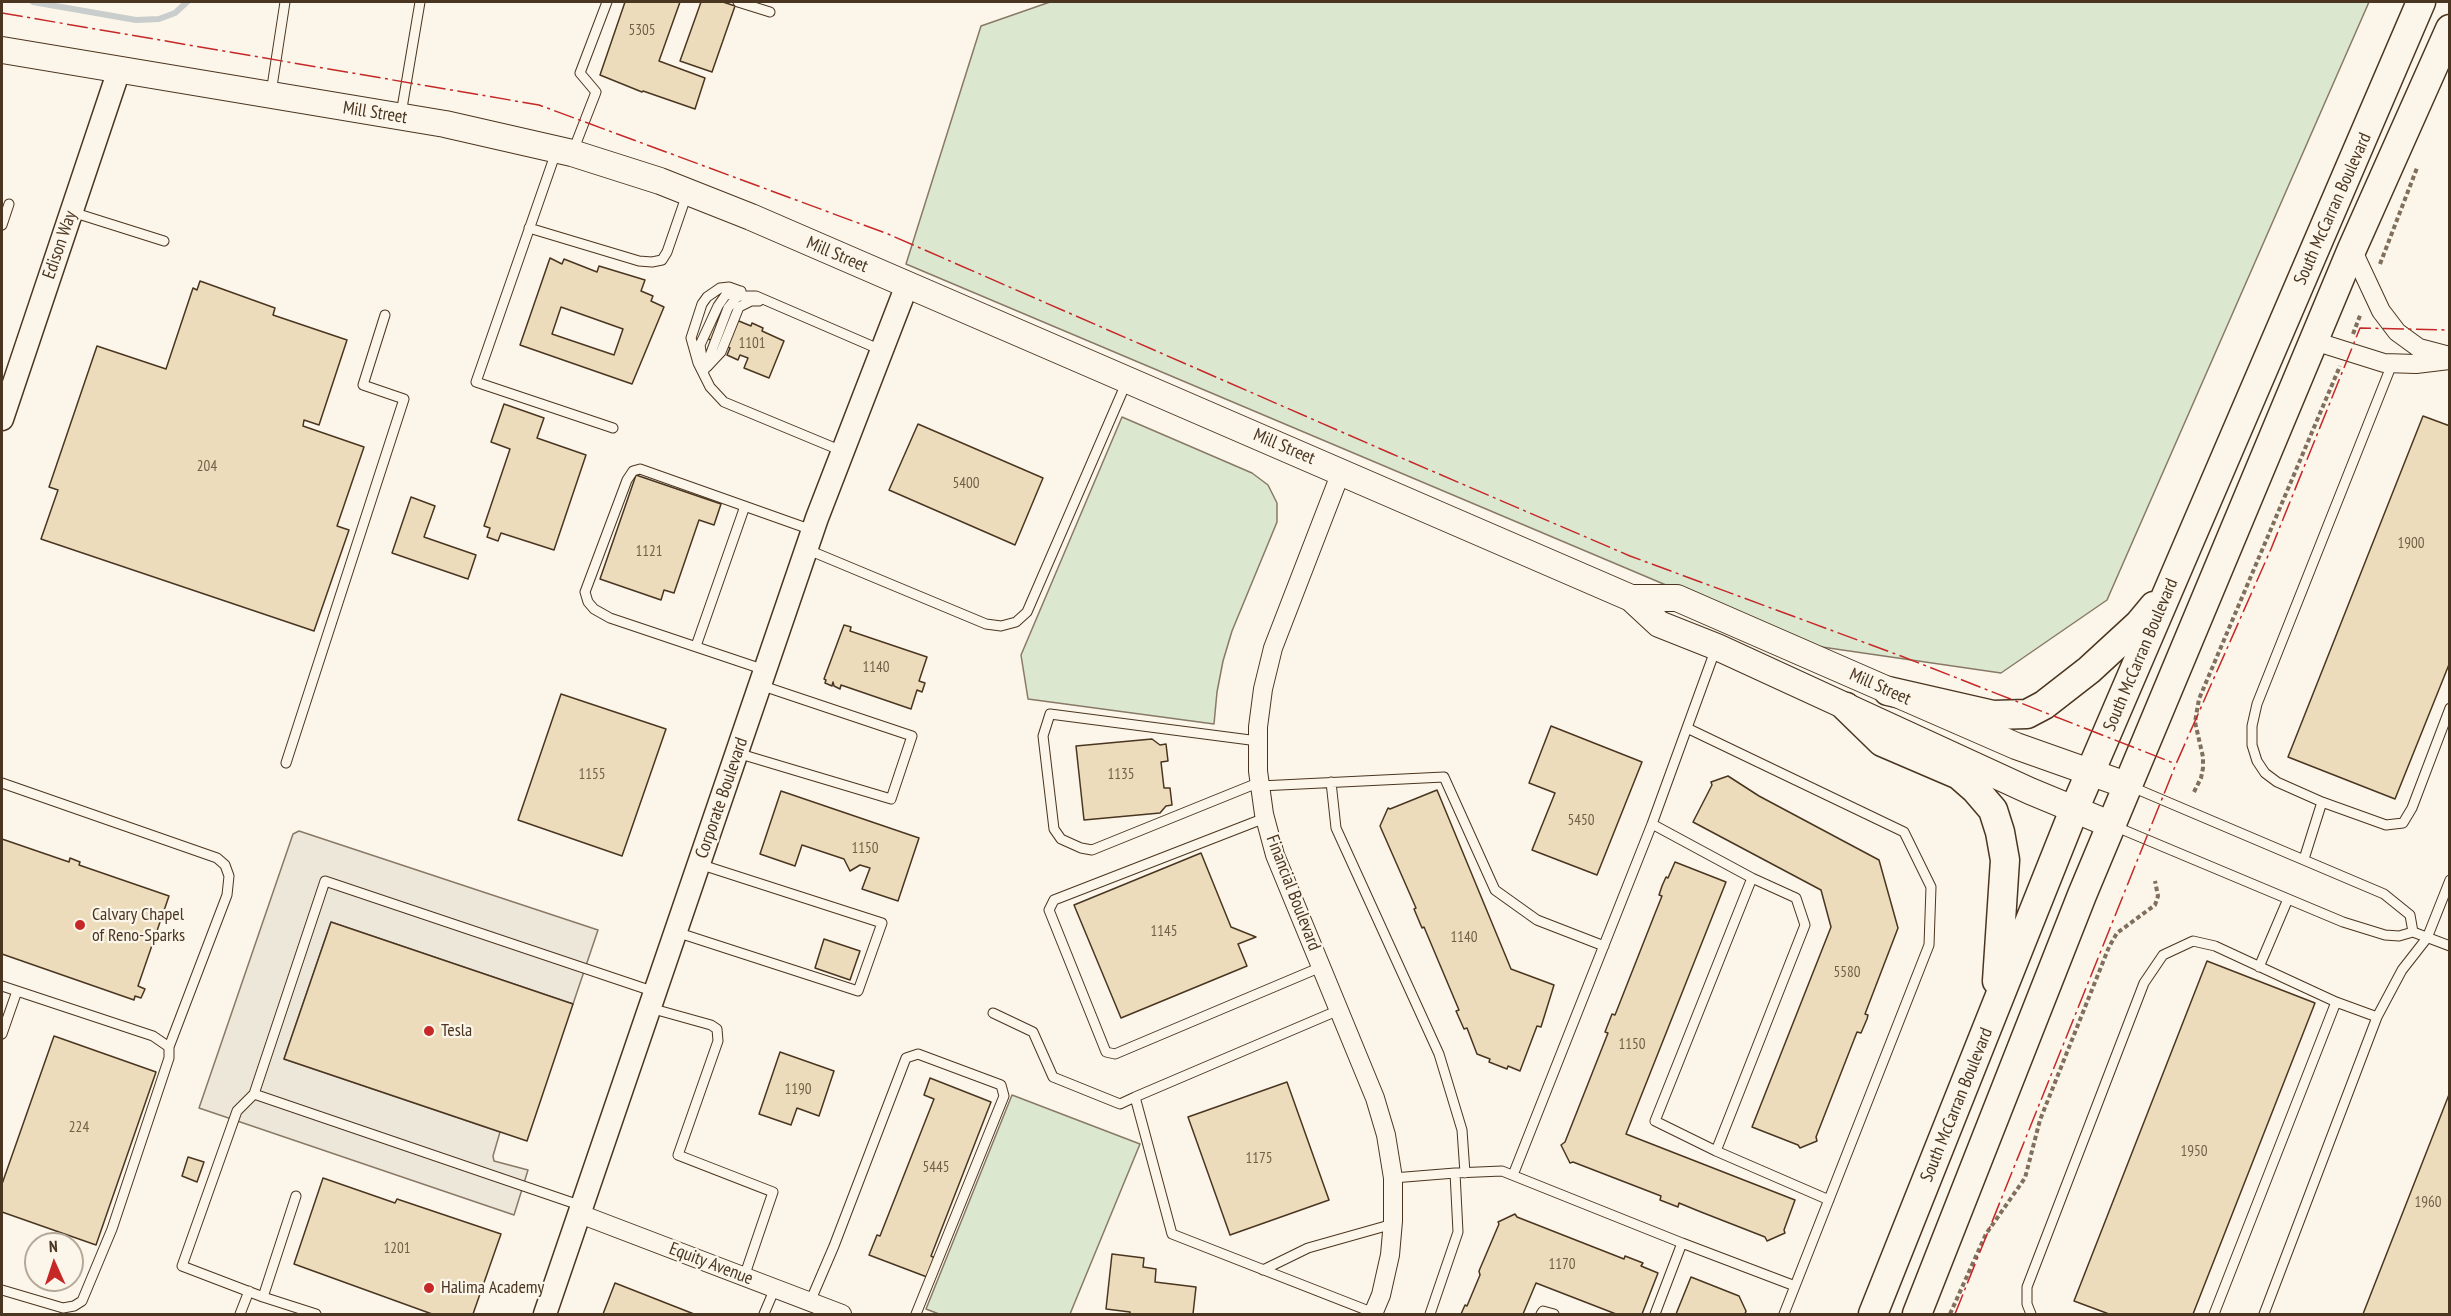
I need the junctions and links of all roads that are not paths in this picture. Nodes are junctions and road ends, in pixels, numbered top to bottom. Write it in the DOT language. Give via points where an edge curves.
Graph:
graph roads {
  1 [pos="285,2"];
  2 [pos="420,2"];
  3 [pos="607,2"];
  4 [pos="738,2"];
  5 [pos="2421,2"];
  6 [pos="770,12"];
  7 [pos="2450,29"];
  8 [pos="2,50"];
  9 [pos="119,70"];
  10 [pos="271,96"];
  11 [pos="400,117"];
  12 [pos="564,151"];
  13 [pos="688,192"];
  14 [pos="9,204"];
  15 [pos="71,212"];
  16 [pos="2,225"];
  17 [pos="529,228"];
  18 [pos="164,241"];
  19 [pos="2352,249"];
  20 [pos="907,285"];
  21 [pos="740,291"];
  22 [pos="752,295"];
  23 [pos="765,301"];
  24 [pos="385,315"];
  25 [pos="2314,341"];
  26 [pos="881,350"];
  27 [pos="2450,358"];
  28 [pos="2392,364"];
  29 [pos="704,371"];
  30 [pos="1127,380"];
  31 [pos="2,419"];
  32 [pos="613,428"];
  33 [pos="843,451"];
  34 [pos="1341,472"];
  35 [pos="745,506"];
  36 [pos="809,540"];
  37 [pos="2171,586"];
  38 [pos="1631,598"];
  39 [pos="696,646"];
  40 [pos="1717,647"];
  41 [pos="763,677"];
  42 [pos="1888,691"];
  43 [pos="1846,707"];
  44 [pos="2450,708"];
  45 [pos="1689,729"];
  46 [pos="1258,741"];
  47 [pos="737,753"];
  48 [pos="286,763"];
  49 [pos="2090,774"];
  50 [pos="1331,782"];
  51 [pos="2,783"];
  52 [pos="1260,784"];
  53 [pos="2129,786"];
  54 [pos="2322,802"];
  55 [pos="2074,810"];
  56 [pos="1265,818"];
  57 [pos="1652,824"];
  58 [pos="2112,825"];
  59 [pos="2304,859"];
  60 [pos="699,864"];
  61 [pos="1752,878"];
  62 [pos="2450,880"];
  63 [pos="2288,899"];
  64 [pos="676,932"];
  65 [pos="2413,932"];
  66 [pos="2427,938"];
  67 [pos="1604,946"];
  68 [pos="2450,946"];
  69 [pos="1321,967"];
  70 [pos="2259,967"];
  71 [pos="2,986"];
  72 [pos="17,991"];
  73 [pos="652,1000"];
  74 [pos="2336,1002"];
  75 [pos="1339,1010"];
  76 [pos="1994,1012"];
  77 [pos="993,1013"];
  78 [pos="2377,1017"];
  79 [pos="2,1034"];
  80 [pos="169,1047"];
  81 [pos="254,1094"];
  82 [pos="1135,1097"];
  83 [pos="1716,1151"];
  84 [pos="1460,1173"];
  85 [pos="1513,1175"];
  86 [pos="1393,1178"];
  87 [pos="296,1196"];
  88 [pos="1829,1200"];
  89 [pos="581,1210"];
  90 [pos="1393,1224"];
  91 [pos="1682,1243"];
  92 [pos="1263,1270"];
  93 [pos="744,1277"];
  94 [pos="1795,1286"];
  95 [pos="775,1288"];
  96 [pos="2,1290"];
  97 [pos="249,1291"];
  98 [pos="263,1297"];
  99 [pos="810,1302"];
  100 [pos="240,1314"];
  101 [pos="316,1314"];
  102 [pos="545,1314"];
  103 [pos="764,1314"];
  104 [pos="842,1314"];
  105 [pos="916,1314"];
  106 [pos="1374,1314"];
  107 [pos="1430,1314"];
  108 [pos="1541,1314"];
  109 [pos="1554,1314"];
  110 [pos="1655,1314"];
  111 [pos="1784,1314"];
  112 [pos="1873,1314"];
  113 [pos="1917,1314"];
  114 [pos="2031,1314"];
  115 [pos="2214,1314"];
  116 [pos="2264,1314"];
  1 -- 10 [label="lane"];
  2 -- 11 [label="lane"];
  3 -- 12 [label="lane" via="580,73 597,92"];
  4 -- 6 [label="lane"];
  5 -- 37 [label="main road, South McCarran Boulevard"];
  7 -- 19 [label="main road, South McCarran Boulevard"];
  8 -- 9 [label="main road, Mill Street"];
  9 -- 10 [label="main road, Mill Street"];
  9 -- 15 [label="street, Edison Way"];
  10 -- 11 [label="main road, Mill Street"];
  11 -- 12 [label="main road, Mill Street"];
  12 -- 13 [label="main road, Mill Street"];
  12 -- 17 [label="lane"];
  13 -- 17 [label="lane" via="662,260 639,261"];
  13 -- 20 [label="main road, Mill Street"];
  14 -- 16 [label="lane"];
  15 -- 18 [label="lane"];
  15 -- 31 [label="street, Edison Way"];
  17 -- 32 [label="lane" via="476,382"];
  19 -- 25 [label="main road, South McCarran Boulevard"];
  19 -- 27 [label="street" via="2381,311 2397,332 2419,348"];
  20 -- 26 [label="street, Corporate Boulevard"];
  20 -- 30 [label="main road, Mill Street"];
  21 -- 22 [label="lane"];
  21 -- 29 [label="lane" via="725,297 718,306 700,345"];
  21 -- 29 [label="lane" via="729,286 720,288 702,304 691,338"];
  22 -- 23 [label="lane"];
  22 -- 29 [label="lane" via="732,302"];
  23 -- 26 [label="lane"];
  23 -- 29 [label="lane" via="751,301 739,307 721,352"];
  24 -- 48 [label="lane" via="363,385 404,399"];
  25 -- 28 [label="street"];
  25 -- 53 [label="main road, South McCarran Boulevard"];
  26 -- 33 [label="street, Corporate Boulevard"];
  27 -- 28 [label="street"];
  28 -- 54 [label="lane" via="2257,704 2252,726 2252,745 2265,773"];
  29 -- 33 [label="lane" via="710,387 724,402"];
  30 -- 34 [label="main road, Mill Street"];
  30 -- 36 [label="lane" via="1027,612 1016,622 987,624"];
  33 -- 36 [label="street, Corporate Boulevard"];
  34 -- 38 [label="main road, Mill Street"];
  34 -- 46 [label="street, Financial Boulevard" via="1273,648 1263,689"];
  35 -- 36 [label="lane"];
  35 -- 39 [label="lane"];
  35 -- 39 [label="lane" via="651,471 633,471 585,592 594,609 610,618"];
  36 -- 41 [label="street, Corporate Boulevard"];
  37 -- 42 [label="main road" via="2112,650 2044,705 2027,714 1993,715"];
  37 -- 49 [label="main road, South McCarran Boulevard"];
  38 -- 40 [label="main road, Mill Street" via="1659,624"];
  38 -- 42 [label="main road, Mill Street" via="1677,598"];
  39 -- 41 [label="lane"];
  40 -- 43 [label="main road, Mill Street"];
  40 -- 45 [label="lane"];
  41 -- 47 [label="street, Corporate Boulevard"];
  41 -- 47 [label="lane" via="912,736 891,799"];
  42 -- 49 [label="main road, Mill Street"];
  43 -- 55 [label="main road, Mill Street"];
  43 -- 76 [label="main road" via="1882,742 1959,775 1993,810 2005,860"];
  44 -- 54 [label="lane" via="2403,823 2386,825"];
  45 -- 57 [label="lane"];
  45 -- 88 [label="lane" via="1904,832 1931,886 1929,945"];
  46 -- 52 [label="street, Financial Boulevard"];
  46 -- 52 [label="lane" via="1050,714 1043,736 1054,829 1061,838 1081,848 1092,850"];
  47 -- 60 [label="street, Corporate Boulevard"];
  49 -- 53 [label="main road, Mill Street"];
  49 -- 55 [label="main road, South McCarran Boulevard"];
  50 -- 52 [label="lane"];
  50 -- 67 [label="lane" via="1444,777 1495,890 1537,920"];
  50 -- 84 [label="lane" via="1336,828 1439,1054 1462,1130"];
  51 -- 80 [label="lane" via="217,858 225,865 229,876 227,895"];
  52 -- 56 [label="street, Financial Boulevard"];
  53 -- 58 [label="main road, South McCarran Boulevard"];
  53 -- 59 [label="lane"];
  54 -- 59 [label="lane"];
  55 -- 58 [label="main road, Mill Street"];
  55 -- 76 [label="main road, South McCarran Boulevard"];
  56 -- 69 [label="street, Financial Boulevard" via="1275,855"];
  56 -- 69 [label="lane" via="1054,900 1049,910 1106,1052 1115,1054"];
  57 -- 61 [label="lane"];
  57 -- 67 [label="lane"];
  58 -- 63 [label="lane"];
  58 -- 113 [label="main road, South McCarran Boulevard"];
  59 -- 65 [label="lane" via="2384,894 2410,915"];
  60 -- 64 [label="street, Corporate Boulevard"];
  60 -- 64 [label="lane" via="882,923 858,991"];
  61 -- 83 [label="lane" via="1796,898 1805,925"];
  61 -- 83 [label="lane" via="1655,1121"];
  62 -- 66 [label="lane"];
  63 -- 65 [label="lane" via="2363,930 2399,936"];
  63 -- 70 [label="lane"];
  64 -- 73 [label="street, Corporate Boulevard"];
  65 -- 66 [label="lane"];
  66 -- 68 [label="lane"];
  66 -- 78 [label="lane" via="2402,970"];
  67 -- 85 [label="lane"];
  69 -- 75 [label="street, Financial Boulevard"];
  70 -- 74 [label="lane"];
  70 -- 114 [label="lane" via="2215,946 2193,941 2163,955 2144,983 2027,1287 2026,1304"];
  71 -- 72 [label="lane"];
  72 -- 79 [label="lane"];
  72 -- 80 [label="lane" via="153,1036"];
  73 -- 81 [label="lane" via="325,881"];
  73 -- 89 [label="street, Corporate Boulevard"];
  73 -- 93 [label="lane" via="717,1029 718,1041 678,1155 773,1192"];
  74 -- 78 [label="lane"];
  74 -- 115 [label="lane"];
  75 -- 82 [label="lane"];
  75 -- 86 [label="street, Financial Boulevard" via="1375,1098"];
  76 -- 112 [label="main road, South McCarran Boulevard"];
  77 -- 82 [label="lane" via="1033,1032 1053,1077 1120,1104"];
  78 -- 116 [label="lane"];
  80 -- 96 [label="lane" via="169,1058 112,1229 82,1301 63,1308"];
  81 -- 89 [label="lane"];
  81 -- 97 [label="lane" via="237,1111 182,1266"];
  82 -- 92 [label="lane" via="1172,1234"];
  83 -- 88 [label="lane"];
  84 -- 85 [label="lane" via="1502,1171"];
  84 -- 86 [label="lane"];
  84 -- 107 [label="lane" via="1458,1232"];
  85 -- 91 [label="lane"];
  86 -- 90 [label="street, Financial Boulevard"];
  87 -- 98 [label="lane"];
  88 -- 94 [label="lane"];
  89 -- 93 [label="street, Equity Avenue"];
  89 -- 102 [label="street, Corporate Boulevard"];
  90 -- 92 [label="lane" via="1308,1248"];
  90 -- 106 [label="street, Financial Boulevard" via="1390,1255"];
  91 -- 94 [label="lane"];
  91 -- 110 [label="lane"];
  92 -- 106 [label="lane"];
  93 -- 95 [label="street, Equity Avenue"];
  94 -- 111 [label="lane"];
  95 -- 99 [label="street, Equity Avenue"];
  95 -- 103 [label="lane"];
  97 -- 98 [label="lane"];
  97 -- 100 [label="lane"];
  98 -- 101 [label="lane"];
  99 -- 104 [label="street, Equity Avenue"];
  99 -- 105 [label="lane" via="906,1058 918,1054 1001,1084 1004,1096"];
  108 -- 109 [label="lane"];
}
